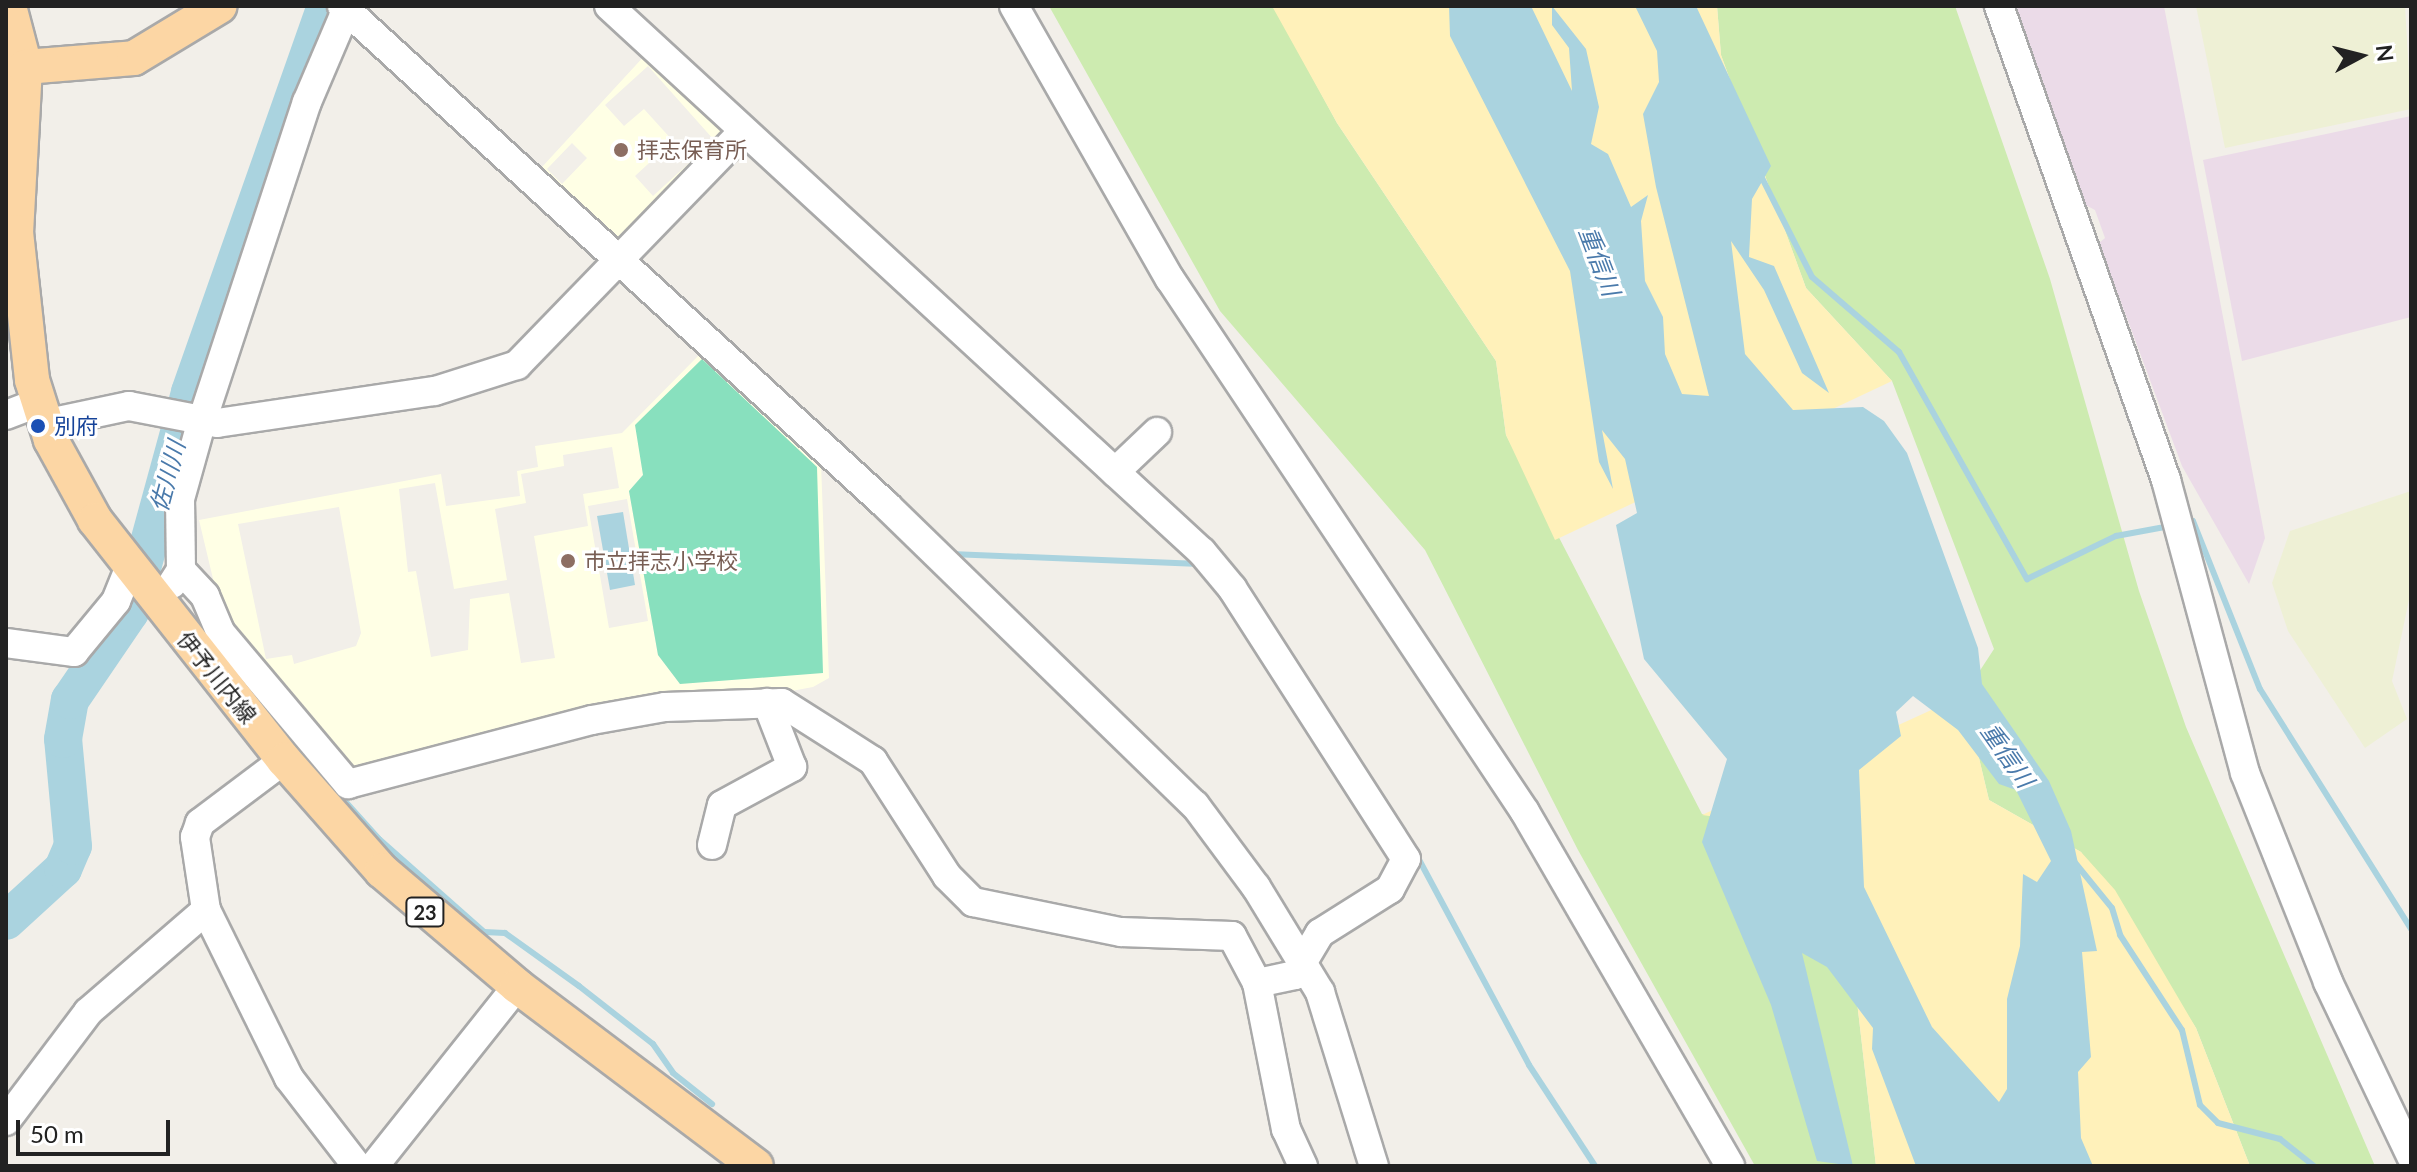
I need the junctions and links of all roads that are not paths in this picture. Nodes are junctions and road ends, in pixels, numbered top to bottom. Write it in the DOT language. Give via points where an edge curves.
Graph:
graph roads {
  1 [pos="9,6"];
  2 [pos="220,6"];
  3 [pos="609,6"];
  4 [pos="1014,6"];
  5 [pos="1999,6"];
  6 [pos="345,8"];
  7 [pos="25,67"];
  8 [pos="743,132"];
  9 [pos="617,262"];
  10 [pos="29,414"];
  11 [pos="189,421"];
  12 [pos="1157,432"];
  13 [pos="1115,472"];
  14 [pos="181,570"];
  15 [pos="143,585"];
  16 [pos="6,643"];
  17 [pos="767,703"];
  18 [pos="284,760"];
  19 [pos="712,845"];
  20 [pos="206,910"];
  21 [pos="1303,962"];
  22 [pos="1257,983"];
  23 [pos="517,986"];
  24 [pos="6,1121"];
  25 [pos="2411,1156"];
  26 [pos="357,1166"];
  27 [pos="374,1166"];
  28 [pos="756,1166"];
  29 [pos="1303,1166"];
  30 [pos="1374,1166"];
  31 [pos="1730,1166"];
  1 -- 7 [label="main road, 伊予川内線 / 23"];
  2 -- 7 [label="main road" via="134,58"];
  3 -- 8 [label="street"];
  4 -- 31 [label="street" via="1170,279 1525,812"];
  5 -- 25 [label="street" via="2166,480 2245,773 2328,982"];
  6 -- 9 [label="street"];
  6 -- 11 [label="street"];
  7 -- 10 [label="main road, 伊予川内線 / 23" via="16,232"];
  8 -- 9 [label="street"];
  8 -- 13 [label="street"];
  9 -- 11 [label="street" via="517,365 435,391"];
  9 -- 21 [label="street" via="887,506 1185,795 1228,846"];
  10 -- 11 [label="street" via="129,406"];
  10 -- 15 [label="main road, 伊予川内線 / 23"];
  11 -- 14 [label="street" via="180,499"];
  12 -- 13 [label="street"];
  13 -- 21 [label="street" via="1218,569 1406,859 1390,889 1334,919"];
  14 -- 15 [label="street"];
  14 -- 17 [label="street" via="205,596 220,632 348,784 592,720 665,707"];
  15 -- 16 [label="street" via="116,601 74,652"];
  15 -- 18 [label="main road, 伊予川内線 / 23"];
  17 -- 19 [label="street" via="792,767 722,805"];
  17 -- 22 [label="street" via="782,703 873,761 947,876 973,902 1121,932 1218,931 1239,942"];
  18 -- 20 [label="street" via="200,823 195,837"];
  18 -- 23 [label="main road, 伊予川内線 / 23" via="382,871"];
  20 -- 24 [label="street" via="88,1012"];
  20 -- 26 [label="street" via="289,1078"];
  21 -- 22 [label="street" via="1286,981"];
  21 -- 30 [label="street" via="1320,992"];
  22 -- 29 [label="street" via="1286,1129"];
  23 -- 27 [label="street"];
  23 -- 28 [label="main road, 伊予川内線 / 23"];
}
